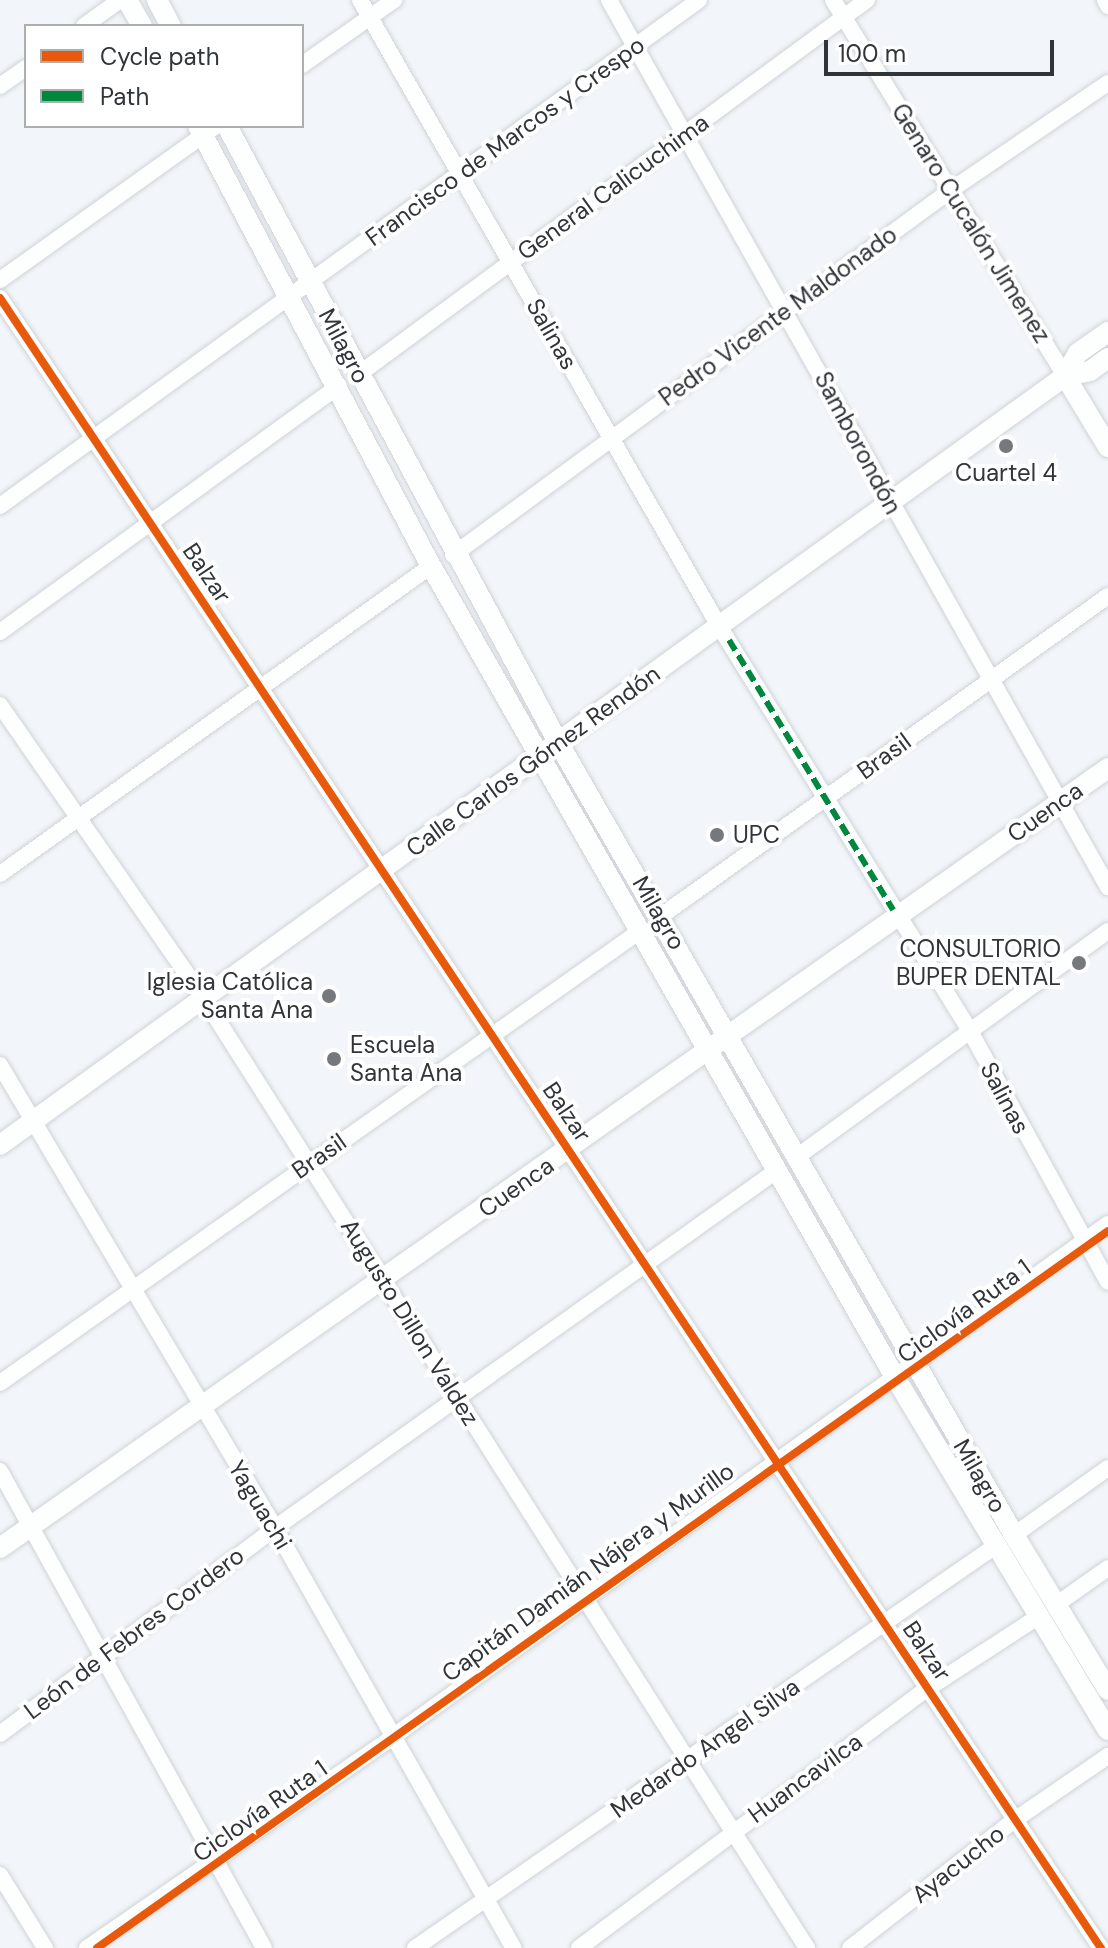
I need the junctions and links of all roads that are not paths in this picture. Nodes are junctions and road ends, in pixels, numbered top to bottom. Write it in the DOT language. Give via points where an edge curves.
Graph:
graph roads {
  1 [pos="120,0"];
  2 [pos="127,0"];
  3 [pos="157,0"];
  4 [pos="360,0"];
  5 [pos="394,0"];
  6 [pos="609,0"];
  7 [pos="699,0"];
  8 [pos="833,0"];
  9 [pos="867,0"];
  10 [pos="1105,0"];
  11 [pos="1108,6"];
  12 [pos="370,17"];
  13 [pos="844,17"];
  14 [pos="87,24"];
  15 [pos="141,24"];
  16 [pos="170,24"];
  17 [pos="637,45"];
  18 [pos="304,64"];
  19 [pos="24,69"];
  20 [pos="1108,83"];
  21 [pos="0,86"];
  22 [pos="228,128"];
  23 [pos="206,129"];
  24 [pos="686,133"];
  25 [pos="460,173"];
  26 [pos="951,190"];
  27 [pos="511,262"];
  28 [pos="0,280"];
  29 [pos="311,282"];
  30 [pos="292,295"];
  31 [pos="0,298"];
  32 [pos="787,309"];
  33 [pos="1108,332"];
  34 [pos="1108,358"];
  35 [pos="359,374"];
  36 [pos="1065,376"];
  37 [pos="339,386"];
  38 [pos="611,437"];
  39 [pos="93,438"];
  40 [pos="1108,447"];
  41 [pos="889,503"];
  42 [pos="0,506"];
  43 [pos="150,523"];
  44 [pos="453,555"];
  45 [pos="431,566"];
  46 [pos="1108,596"];
  47 [pos="0,632"];
  48 [pos="724,633"];
  49 [pos="990,680"];
  50 [pos="260,688"];
  51 [pos="0,705"];
  52 [pos="558,742"];
  53 [pos="539,756"];
  54 [pos="1108,768"];
  55 [pos="826,797"];
  56 [pos="1060,802"];
  57 [pos="79,818"];
  58 [pos="382,870"];
  59 [pos="0,874"];
  60 [pos="1108,887"];
  61 [pos="896,913"];
  62 [pos="661,916"];
  63 [pos="640,931"];
  64 [pos="1108,931"];
  65 [pos="203,997"];
  66 [pos="970,1031"];
  67 [pos="492,1035"];
  68 [pos="729,1036"];
  69 [pos="708,1052"];
  70 [pos="0,1065"];
  71 [pos="33,1121"];
  72 [pos="0,1145"];
  73 [pos="568,1150"];
  74 [pos="798,1156"];
  75 [pos="308,1164"];
  76 [pos="776,1171"];
  77 [pos="1108,1224"];
  78 [pos="1083,1241"];
  79 [pos="647,1265"];
  80 [pos="385,1278"];
  81 [pos="1108,1282"];
  82 [pos="131,1289"];
  83 [pos="916,1363"];
  84 [pos="896,1379"];
  85 [pos="0,1383"];
  86 [pos="460,1400"];
  87 [pos="201,1407"];
  88 [pos="775,1464"];
  89 [pos="1108,1468"];
  90 [pos="0,1471"];
  91 [pos="31,1526"];
  92 [pos="275,1528"];
  93 [pos="1014,1535"];
  94 [pos="994,1547"];
  95 [pos="0,1548"];
  96 [pos="1108,1568"];
  97 [pos="585,1598"];
  98 [pos="1057,1604"];
  99 [pos="1038,1617"];
  100 [pos="885,1624"];
  101 [pos="101,1658"];
  102 [pos="927,1689"];
  103 [pos="1108,1690"];
  104 [pos="1108,1730"];
  105 [pos="0,1734"];
  106 [pos="391,1738"];
  107 [pos="1108,1756"];
  108 [pos="689,1760"];
  109 [pos="1016,1819"];
  110 [pos="732,1832"];
  111 [pos="215,1860"];
  112 [pos="0,1875"];
  113 [pos="484,1900"];
  114 [pos="45,1948"];
  115 [pos="87,1948"];
  116 [pos="264,1948"];
  117 [pos="415,1948"];
  118 [pos="514,1948"];
  119 [pos="579,1948"];
  120 [pos="807,1948"];
  121 [pos="850,1948"];
  122 [pos="1101,1948"];
  1 -- 14 [label="street"];
  2 -- 15 [label="main road"];
  3 -- 16 [label="main road"];
  4 -- 12 [label="street, Salinas"];
  5 -- 12 [label="street"];
  6 -- 17 [label="street, Samborondón"];
  7 -- 17 [label="street, Francisco de Marcos y Crespo"];
  8 -- 13 [label="street, Genaro Cucalón Jimenez"];
  9 -- 13 [label="street, General Calicuchima"];
  10 -- 11 [label="street"];
  12 -- 18 [label="street"];
  12 -- 25 [label="street, Salinas"];
  13 -- 24 [label="street, General Calicuchima"];
  13 -- 26 [label="street, Genaro Cucalón Jimenez"];
  17 -- 24 [label="street, Samborondón"];
  17 -- 25 [label="street, Francisco de Marcos y Crespo"];
  19 -- 21 [label="street"];
  20 -- 26 [label="street, Pedro Vicente Maldonado"];
  22 -- 29 [label="main road, Milagro"];
  23 -- 28 [label="street"];
  23 -- 30 [label="main road, Milagro"];
  24 -- 27 [label="street, General Calicuchima"];
  24 -- 32 [label="street, Samborondón"];
  25 -- 27 [label="street, Salinas"];
  25 -- 29 [label="street, Francisco de Marcos y Crespo"];
  26 -- 32 [label="street, Pedro Vicente Maldonado"];
  26 -- 36 [label="street, Genaro Cucalón Jimenez"];
  27 -- 35 [label="street, General Calicuchima"];
  27 -- 38 [label="street, Salinas"];
  29 -- 30 [label="street, Francisco de Marcos y Crespo"];
  29 -- 35 [label="main road, Milagro"];
  30 -- 37 [label="main road, Milagro"];
  30 -- 39 [label="street"];
  31 -- 39 [label="street, Balzar"];
  32 -- 38 [label="street, Pedro Vicente Maldonado"];
  32 -- 41 [label="street, Samborondón"];
  33 -- 36 [label="main road, Calle Carlos Gómez Rendón" via="1078,353"];
  34 -- 36 [label="main road, Calle Carlos Gómez Rendón" via="1090,371"];
  35 -- 44 [label="main road, Milagro"];
  36 -- 40 [label="main road, Genaro Cucalón Jimenez"];
  36 -- 41 [label="main road, Calle Carlos Gómez Rendón"];
  37 -- 43 [label="street"];
  37 -- 45 [label="main road, Milagro"];
  38 -- 44 [label="street, Pedro Vicente Maldonado"];
  38 -- 48 [label="street, Salinas"];
  39 -- 42 [label="street"];
  39 -- 43 [label="street, Balzar"];
  41 -- 48 [label="main road, Calle Carlos Gómez Rendón"];
  41 -- 49 [label="street, Samborondón"];
  43 -- 47 [label="street"];
  43 -- 50 [label="street, Balzar"];
  44 -- 52 [label="main road, Milagro"];
  45 -- 50 [label="street"];
  45 -- 53 [label="main road, Milagro"];
  46 -- 49 [label="street, Brasil"];
  48 -- 52 [label="main road, Calle Carlos Gómez Rendón"];
  48 -- 55 [label="street, Salinas"];
  49 -- 55 [label="street, Brasil"];
  49 -- 56 [label="street, Samborondón"];
  50 -- 57 [label="street"];
  50 -- 58 [label="street, Balzar"];
  51 -- 57 [label="street, Augusto Dillon Valdez"];
  52 -- 53 [label="main road, Calle Carlos Gómez Rendón"];
  52 -- 62 [label="main road, Milagro"];
  53 -- 58 [label="main road, Calle Carlos Gómez Rendón"];
  53 -- 63 [label="main road, Milagro"];
  54 -- 56 [label="main road, Cuenca"];
  55 -- 61 [label="street, Salinas"];
  55 -- 62 [label="street, Brasil"];
  56 -- 60 [label="street, Samborondón"];
  56 -- 61 [label="main road, Cuenca"];
  57 -- 59 [label="street"];
  57 -- 65 [label="street, Augusto Dillon Valdez"];
  58 -- 65 [label="main road, Calle Carlos Gómez Rendón"];
  58 -- 67 [label="street, Balzar"];
  61 -- 66 [label="street, Salinas"];
  61 -- 68 [label="main road, Cuenca"];
  62 -- 68 [label="main road, Milagro"];
  63 -- 67 [label="street, Brasil"];
  63 -- 69 [label="main road, Milagro"];
  64 -- 66 [label="street"];
  65 -- 71 [label="main road, Calle Carlos Gómez Rendón"];
  65 -- 75 [label="street, Augusto Dillon Valdez"];
  66 -- 74 [label="street"];
  66 -- 78 [label="street, Salinas"];
  67 -- 73 [label="street, Balzar"];
  67 -- 75 [label="street, Brasil"];
  68 -- 69 [label="main road, Cuenca"];
  68 -- 74 [label="main road, Milagro"];
  69 -- 73 [label="main road, Cuenca"];
  69 -- 76 [label="main road, Milagro"];
  70 -- 71 [label="street, Yaguachi"];
  71 -- 72 [label="main road, Calle Carlos Gómez Rendón"];
  71 -- 82 [label="street, Yaguachi"];
  73 -- 79 [label="street, Balzar"];
  73 -- 80 [label="main road, Cuenca"];
  74 -- 83 [label="main road, Milagro"];
  75 -- 80 [label="street, Augusto Dillon Valdez"];
  75 -- 82 [label="street, Brasil"];
  76 -- 79 [label="street, León de Febres Cordero"];
  76 -- 84 [label="main road, Milagro"];
  77 -- 78 [label="street, Capitán Damián Nájera y Murillo"];
  78 -- 81 [label="street, Salinas"];
  78 -- 83 [label="street, Capitán Damián Nájera y Murillo"];
  79 -- 86 [label="street, León de Febres Cordero"];
  79 -- 88 [label="street, Balzar"];
  80 -- 86 [label="street, Augusto Dillon Valdez"];
  80 -- 87 [label="main road, Cuenca"];
  82 -- 85 [label="street, Brasil"];
  82 -- 87 [label="street, Yaguachi"];
  83 -- 84 [label="street, Capitán Damián Nájera y Murillo"];
  83 -- 93 [label="main road, Milagro"];
  84 -- 88 [label="street, Capitán Damián Nájera y Murillo"];
  84 -- 94 [label="main road, Milagro"];
  86 -- 92 [label="street, León de Febres Cordero"];
  86 -- 97 [label="street, Augusto Dillon Valdez"];
  87 -- 91 [label="main road, Cuenca"];
  87 -- 92 [label="street, Yaguachi"];
  88 -- 97 [label="street, Capitán Damián Nájera y Murillo"];
  88 -- 100 [label="street, Balzar"];
  89 -- 93 [label="street"];
  90 -- 91 [label="street"];
  91 -- 95 [label="main road, Cuenca"];
  91 -- 101 [label="street"];
  92 -- 101 [label="street, León de Febres Cordero"];
  92 -- 106 [label="street, Yaguachi"];
  93 -- 98 [label="main road, Milagro"];
  94 -- 99 [label="main road, Milagro"];
  94 -- 100 [label="street, Medardo Angel Silva"];
  96 -- 98 [label="street"];
  97 -- 106 [label="street, Capitán Damián Nájera y Murillo"];
  97 -- 108 [label="street, Augusto Dillon Valdez"];
  98 -- 103 [label="main road, Milagro"];
  99 -- 102 [label="street, Huancavilca"];
  99 -- 104 [label="main road, Milagro"];
  100 -- 102 [label="street, Balzar"];
  100 -- 108 [label="street, Medardo Angel Silva"];
  101 -- 105 [label="street, León de Febres Cordero"];
  101 -- 111 [label="street"];
  102 -- 109 [label="street, Balzar"];
  102 -- 110 [label="street, Huancavilca"];
  106 -- 111 [label="street, Capitán Damián Nájera y Murillo"];
  106 -- 113 [label="street, Yaguachi"];
  107 -- 109 [label="street, Ayacucho"];
  108 -- 110 [label="street, Augusto Dillon Valdez"];
  108 -- 113 [label="street, Medardo Angel Silva"];
  109 -- 121 [label="street, Ayacucho"];
  109 -- 122 [label="street, Balzar"];
  110 -- 119 [label="street, Huancavilca"];
  110 -- 120 [label="street, Augusto Dillon Valdez"];
  111 -- 115 [label="street, Capitán Damián Nájera y Murillo"];
  111 -- 116 [label="street"];
  112 -- 114 [label="street"];
  113 -- 117 [label="street, Medardo Angel Silva"];
  113 -- 118 [label="street, Yaguachi"];
}
